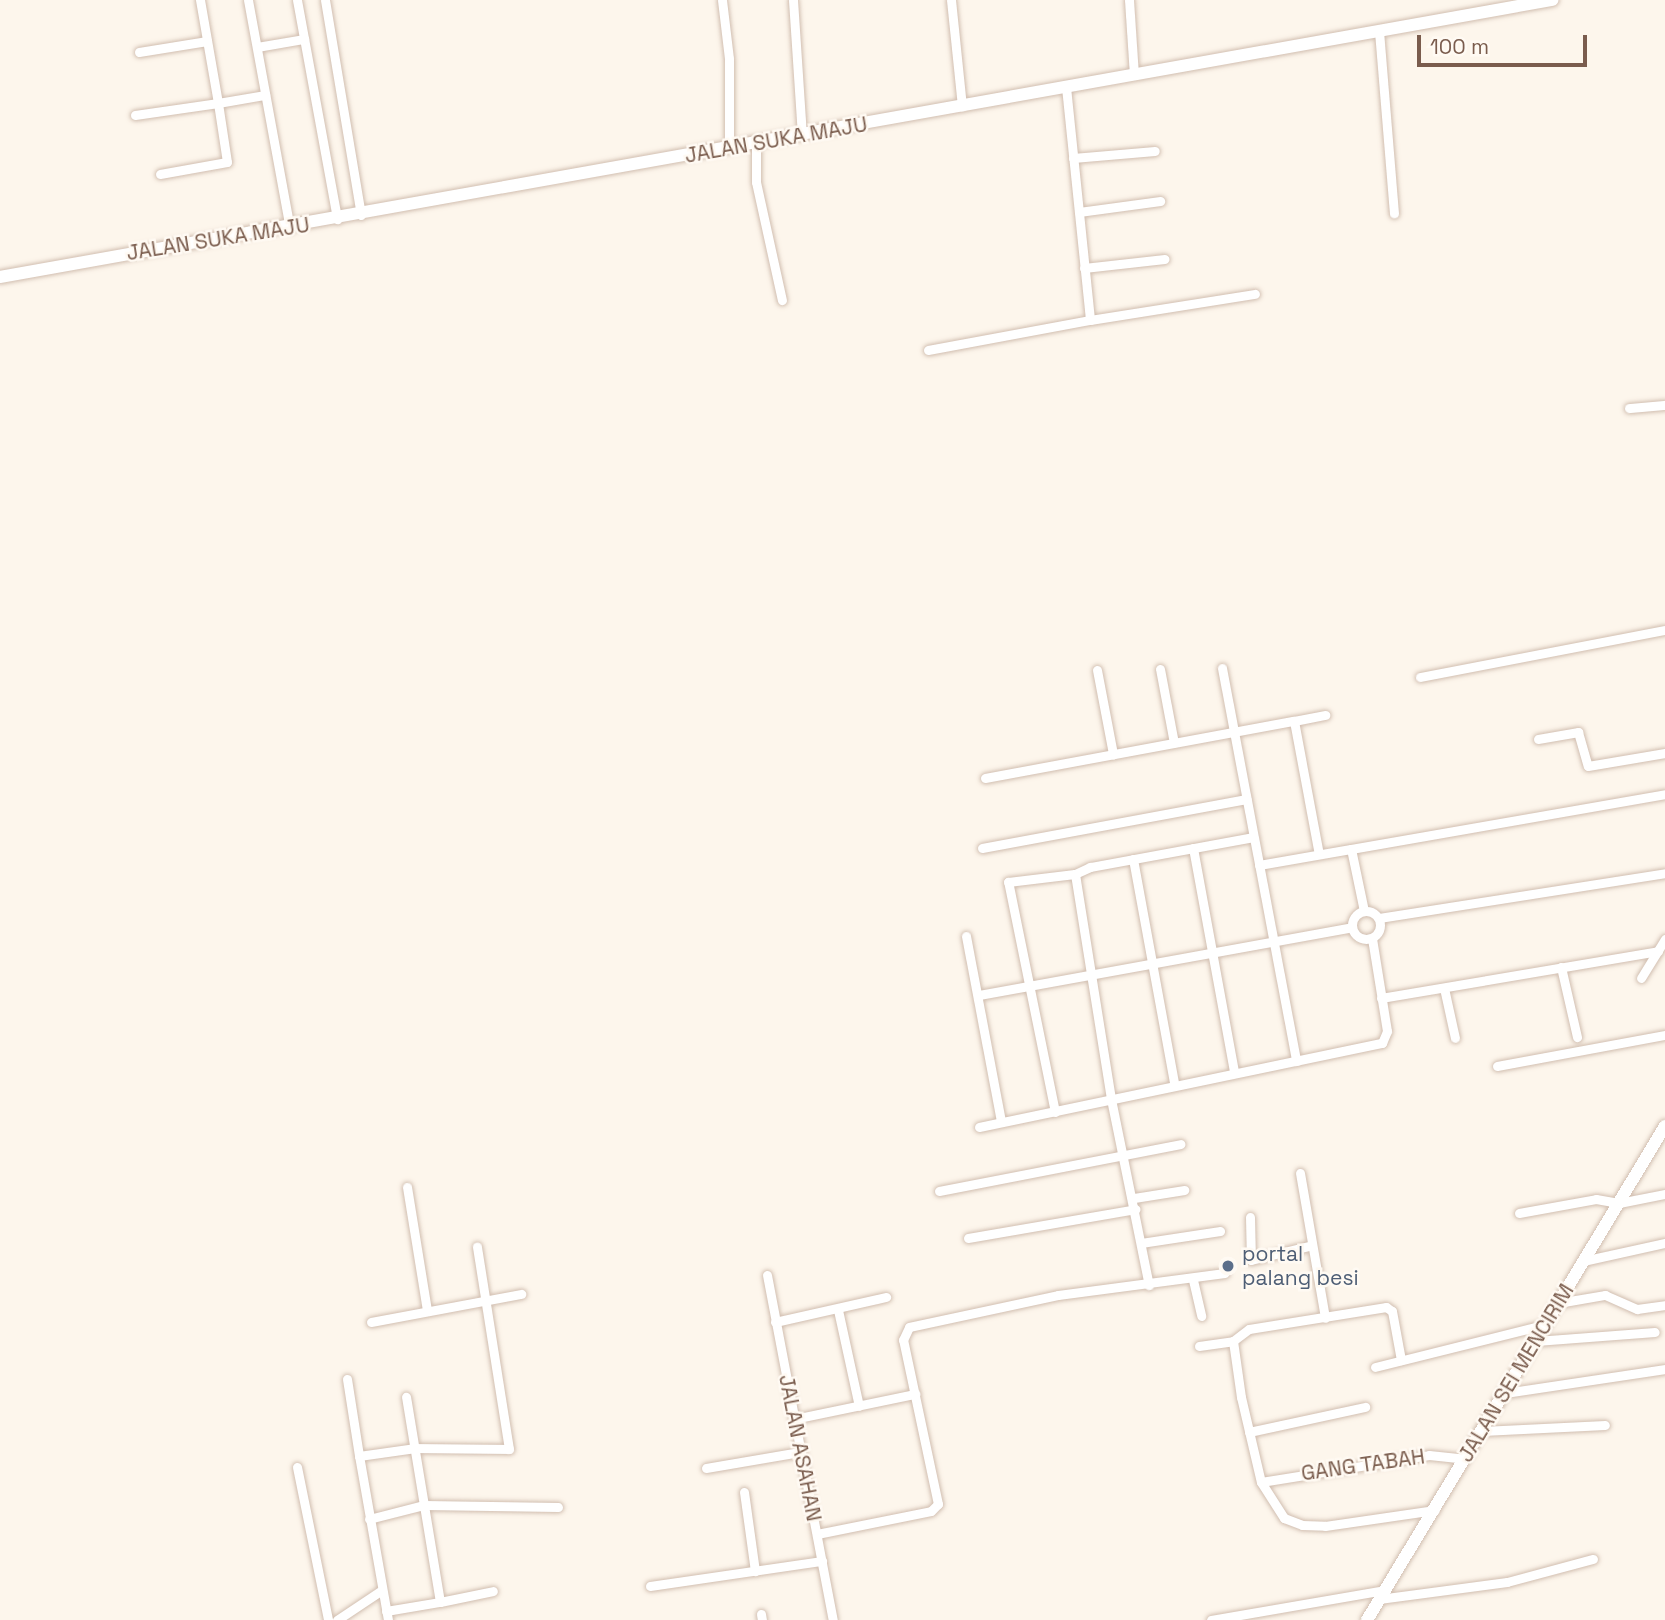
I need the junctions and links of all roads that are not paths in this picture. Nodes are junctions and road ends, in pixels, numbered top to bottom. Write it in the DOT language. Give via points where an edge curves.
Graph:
graph roads {
  1 [pos="200,0"];
  2 [pos="248,0"];
  3 [pos="297,0"];
  4 [pos="325,0"];
  5 [pos="722,0"];
  6 [pos="793,0"];
  7 [pos="951,0"];
  8 [pos="1129,0"];
  9 [pos="1552,0"];
  10 [pos="1379,31"];
  11 [pos="304,39"];
  12 [pos="207,41"];
  13 [pos="257,47"];
  14 [pos="138,52"];
  15 [pos="1134,75"];
  16 [pos="1066,87"];
  17 [pos="265,95"];
  18 [pos="218,103"];
  19 [pos="962,106"];
  20 [pos="135,115"];
  21 [pos="802,134"];
  22 [pos="756,143"];
  23 [pos="729,148"];
  24 [pos="1155,151"];
  25 [pos="1073,158"];
  26 [pos="160,174"];
  27 [pos="1160,201"];
  28 [pos="1079,212"];
  29 [pos="1394,213"];
  30 [pos="361,215"];
  31 [pos="337,219"];
  32 [pos="290,228"];
  33 [pos="1164,259"];
  34 [pos="1084,268"];
  35 [pos="0,278"];
  36 [pos="1255,294"];
  37 [pos="782,300"];
  38 [pos="1090,320"];
  39 [pos="928,350"];
  40 [pos="1665,405"];
  41 [pos="1629,408"];
  42 [pos="1665,630"];
  43 [pos="1222,668"];
  44 [pos="1160,669"];
  45 [pos="1097,670"];
  46 [pos="1420,677"];
  47 [pos="1325,715"];
  48 [pos="1294,721"];
  49 [pos="1234,732"];
  50 [pos="1538,739"];
  51 [pos="1174,743"];
  52 [pos="1665,753"];
  53 [pos="1113,754"];
  54 [pos="985,778"];
  55 [pos="1665,794"];
  56 [pos="1246,799"];
  57 [pos="1253,837"];
  58 [pos="982,848"];
  59 [pos="1193,848"];
  60 [pos="1351,849"];
  61 [pos="1319,855"];
  62 [pos="1133,859"];
  63 [pos="1259,865"];
  64 [pos="1665,873"];
  65 [pos="1076,874"];
  66 [pos="1364,911"];
  67 [pos="1379,918"];
  68 [pos="1352,927"];
  69 [pos="966,936"];
  70 [pos="1372,938"];
  71 [pos="1665,939"];
  72 [pos="1274,942"];
  73 [pos="1658,951"];
  74 [pos="1211,954"];
  75 [pos="1150,964"];
  76 [pos="1562,967"];
  77 [pos="1090,975"];
  78 [pos="1641,978"];
  79 [pos="1028,985"];
  80 [pos="1444,988"];
  81 [pos="979,995"];
  82 [pos="1381,998"];
  83 [pos="1665,1035"];
  84 [pos="1577,1037"];
  85 [pos="1455,1038"];
  86 [pos="1296,1061"];
  87 [pos="1497,1066"];
  88 [pos="1234,1072"];
  89 [pos="1174,1083"];
  90 [pos="1111,1099"];
  91 [pos="1055,1112"];
  92 [pos="1001,1122"];
  93 [pos="979,1127"];
  94 [pos="1665,1127"];
  95 [pos="1181,1144"];
  96 [pos="1123,1155"];
  97 [pos="1300,1173"];
  98 [pos="407,1187"];
  99 [pos="1184,1189"];
  100 [pos="939,1191"];
  101 [pos="1665,1194"];
  102 [pos="1133,1198"];
  103 [pos="1619,1203"];
  104 [pos="1136,1209"];
  105 [pos="1519,1213"];
  106 [pos="1250,1217"];
  107 [pos="1220,1231"];
  108 [pos="968,1238"];
  109 [pos="1141,1243"];
  110 [pos="1665,1243"];
  111 [pos="1309,1246"];
  112 [pos="477,1247"];
  113 [pos="1583,1261"];
  114 [pos="1225,1273"];
  115 [pos="767,1275"];
  116 [pos="1193,1280"];
  117 [pos="1149,1285"];
  118 [pos="520,1294"];
  119 [pos="886,1297"];
  120 [pos="485,1300"];
  121 [pos="1558,1303"];
  122 [pos="1665,1305"];
  123 [pos="426,1310"];
  124 [pos="838,1310"];
  125 [pos="1200,1316"];
  126 [pos="1325,1318"];
  127 [pos="371,1322"];
  128 [pos="775,1322"];
  129 [pos="1544,1325"];
  130 [pos="1655,1332"];
  131 [pos="1233,1340"];
  132 [pos="1536,1341"];
  133 [pos="1199,1346"];
  134 [pos="1401,1360"];
  135 [pos="1375,1367"];
  136 [pos="1665,1369"];
  137 [pos="347,1379"];
  138 [pos="1505,1393"];
  139 [pos="915,1394"];
  140 [pos="406,1397"];
  141 [pos="859,1406"];
  142 [pos="1365,1407"];
  143 [pos="794,1419"];
  144 [pos="1605,1424"];
  145 [pos="1482,1431"];
  146 [pos="1249,1432"];
  147 [pos="415,1448"];
  148 [pos="800,1451"];
  149 [pos="359,1455"];
  150 [pos="1465,1459"];
  151 [pos="297,1467"];
  152 [pos="706,1468"];
  153 [pos="1261,1482"];
  154 [pos="744,1492"];
  155 [pos="424,1505"];
  156 [pos="558,1507"];
  157 [pos="1434,1510"];
  158 [pos="369,1519"];
  159 [pos="817,1534"];
  160 [pos="1593,1559"];
  161 [pos="821,1561"];
  162 [pos="755,1571"];
  163 [pos="650,1586"];
  164 [pos="382,1590"];
  165 [pos="493,1591"];
  166 [pos="1382,1595"];
  167 [pos="440,1602"];
  168 [pos="387,1616"];
  169 [pos="328,1620"];
  170 [pos="337,1620"];
  171 [pos="833,1620"];
  172 [pos="1211,1620"];
  173 [pos="1367,1620"];
  1 -- 12 [label="street"];
  2 -- 13 [label="street"];
  3 -- 11 [label="street"];
  4 -- 30 [label="street"];
  5 -- 23 [label="street" via="729,59"];
  6 -- 21 [label="street"];
  7 -- 19 [label="street"];
  8 -- 15 [label="street"];
  9 -- 10 [label="street, JALAN SUKA MAJU"];
  10 -- 15 [label="street, JALAN SUKA MAJU"];
  10 -- 29 [label="street"];
  11 -- 13 [label="street"];
  11 -- 31 [label="street"];
  12 -- 14 [label="street"];
  12 -- 18 [label="street"];
  13 -- 17 [label="street"];
  15 -- 16 [label="street, JALAN SUKA MAJU"];
  16 -- 19 [label="street, JALAN SUKA MAJU"];
  16 -- 25 [label="street"];
  17 -- 18 [label="street"];
  17 -- 32 [label="street"];
  18 -- 20 [label="street"];
  18 -- 26 [label="street" via="227,162"];
  19 -- 21 [label="street, JALAN SUKA MAJU"];
  21 -- 22 [label="street, JALAN SUKA MAJU"];
  22 -- 23 [label="street, JALAN SUKA MAJU"];
  22 -- 37 [label="street" via="756,182"];
  23 -- 30 [label="street, JALAN SUKA MAJU"];
  24 -- 25 [label="street"];
  25 -- 28 [label="street"];
  27 -- 28 [label="street"];
  28 -- 34 [label="street"];
  30 -- 31 [label="street, JALAN SUKA MAJU"];
  31 -- 32 [label="street, JALAN SUKA MAJU"];
  32 -- 35 [label="street, JALAN SUKA MAJU"];
  33 -- 34 [label="street"];
  34 -- 38 [label="street"];
  36 -- 38 [label="street"];
  38 -- 39 [label="street"];
  40 -- 41 [label="street"];
  42 -- 46 [label="street"];
  43 -- 49 [label="street"];
  44 -- 51 [label="street"];
  45 -- 53 [label="street"];
  47 -- 48 [label="street"];
  48 -- 49 [label="street"];
  48 -- 61 [label="street"];
  49 -- 51 [label="street"];
  49 -- 56 [label="street"];
  50 -- 52 [label="street" via="1578,732 1588,766"];
  51 -- 53 [label="street"];
  53 -- 54 [label="street"];
  55 -- 60 [label="street"];
  56 -- 57 [label="street"];
  56 -- 58 [label="street"];
  57 -- 59 [label="street"];
  57 -- 63 [label="street"];
  59 -- 62 [label="street"];
  59 -- 74 [label="street"];
  60 -- 61 [label="street"];
  60 -- 66 [label="street"];
  61 -- 63 [label="street"];
  62 -- 65 [label="street"];
  62 -- 75 [label="street"];
  63 -- 72 [label="street"];
  64 -- 67 [label="street"];
  65 -- 77 [label="street"];
  65 -- 79 [label="street" via="1010,880 1007,885"];
  66 -- 67 [label="street"];
  66 -- 68 [label="street"];
  67 -- 70 [label="street" via="1380,928"];
  68 -- 70 [label="street" via="1358,937"];
  68 -- 72 [label="street"];
  69 -- 81 [label="street"];
  70 -- 82 [label="street"];
  71 -- 73 [label="street"];
  72 -- 74 [label="street"];
  72 -- 86 [label="street"];
  73 -- 76 [label="street"];
  73 -- 78 [label="street"];
  74 -- 75 [label="street"];
  74 -- 88 [label="street"];
  75 -- 77 [label="street"];
  75 -- 89 [label="street"];
  76 -- 80 [label="street"];
  76 -- 84 [label="street"];
  77 -- 79 [label="street"];
  77 -- 90 [label="street"];
  79 -- 81 [label="street"];
  79 -- 91 [label="street"];
  80 -- 82 [label="street"];
  80 -- 85 [label="street"];
  81 -- 92 [label="street"];
  82 -- 86 [label="street" via="1387,1038 1382,1043"];
  83 -- 87 [label="street"];
  86 -- 88 [label="street"];
  88 -- 89 [label="street"];
  89 -- 90 [label="street"];
  90 -- 91 [label="street"];
  90 -- 96 [label="street"];
  91 -- 92 [label="street"];
  92 -- 93 [label="street"];
  94 -- 103 [label="street, JALAN SEI MENCIRIM"];
  95 -- 96 [label="street"];
  96 -- 100 [label="street"];
  96 -- 102 [label="street"];
  97 -- 111 [label="street"];
  98 -- 123 [label="street"];
  99 -- 102 [label="street"];
  101 -- 103 [label="street"];
  102 -- 104 [label="street"];
  103 -- 105 [label="street" via="1596,1199"];
  103 -- 113 [label="street, JALAN SEI MENCIRIM"];
  104 -- 108 [label="street"];
  104 -- 109 [label="street"];
  106 -- 111 [label="street" via="1251,1260"];
  107 -- 109 [label="street"];
  109 -- 117 [label="street"];
  110 -- 113 [label="street"];
  111 -- 126 [label="street"];
  112 -- 120 [label="street"];
  113 -- 121 [label="street, JALAN SEI MENCIRIM"];
  114 -- 116 [label="street"];
  115 -- 128 [label="street, JALAN ASAHAN"];
  116 -- 117 [label="street"];
  116 -- 125 [label="street"];
  117 -- 139 [label="street" via="1058,1295 909,1327 903,1340"];
  118 -- 120 [label="street"];
  119 -- 124 [label="street"];
  120 -- 123 [label="street"];
  120 -- 147 [label="street" via="509,1449"];
  121 -- 122 [label="street" via="1605,1295 1637,1309"];
  121 -- 129 [label="street, JALAN SEI MENCIRIM"];
  123 -- 127 [label="street"];
  124 -- 128 [label="street"];
  124 -- 141 [label="street"];
  126 -- 131 [label="street" via="1249,1329"];
  126 -- 134 [label="street" via="1390,1308"];
  128 -- 143 [label="street, JALAN ASAHAN"];
  129 -- 132 [label="street, JALAN SEI MENCIRIM"];
  129 -- 134 [label="street"];
  130 -- 132 [label="street"];
  131 -- 133 [label="street"];
  131 -- 146 [label="street"];
  132 -- 138 [label="street, JALAN SEI MENCIRIM"];
  134 -- 135 [label="street"];
  136 -- 138 [label="street"];
  137 -- 149 [label="street"];
  138 -- 145 [label="street, JALAN SEI MENCIRIM"];
  139 -- 141 [label="street"];
  139 -- 159 [label="street" via="938,1496 935,1508"];
  140 -- 147 [label="street"];
  141 -- 143 [label="street"];
  142 -- 146 [label="street"];
  143 -- 148 [label="street, JALAN ASAHAN"];
  144 -- 145 [label="street"];
  145 -- 150 [label="street, JALAN SEI MENCIRIM"];
  146 -- 153 [label="street"];
  147 -- 149 [label="street"];
  147 -- 155 [label="street"];
  148 -- 152 [label="street"];
  148 -- 159 [label="street, JALAN ASAHAN"];
  149 -- 158 [label="street"];
  150 -- 153 [label="street, GANG TABAH" via="1429,1455"];
  150 -- 157 [label="street, JALAN SEI MENCIRIM"];
  151 -- 169 [label="street"];
  153 -- 157 [label="street" via="1278,1512 1301,1525"];
  154 -- 162 [label="street"];
  155 -- 156 [label="street"];
  155 -- 158 [label="street"];
  155 -- 167 [label="street"];
  157 -- 166 [label="street, JALAN SEI MENCIRIM"];
  158 -- 164 [label="street"];
  159 -- 161 [label="street, JALAN ASAHAN"];
  160 -- 166 [label="street" via="1507,1582"];
  161 -- 162 [label="street"];
  161 -- 171 [label="street, JALAN ASAHAN"];
  162 -- 163 [label="street"];
  164 -- 168 [label="street"];
  164 -- 170 [label="street"];
  165 -- 167 [label="street"];
  166 -- 172 [label="street"];
  166 -- 173 [label="street, JALAN SEI MENCIRIM"];
  167 -- 168 [label="street"];
}
